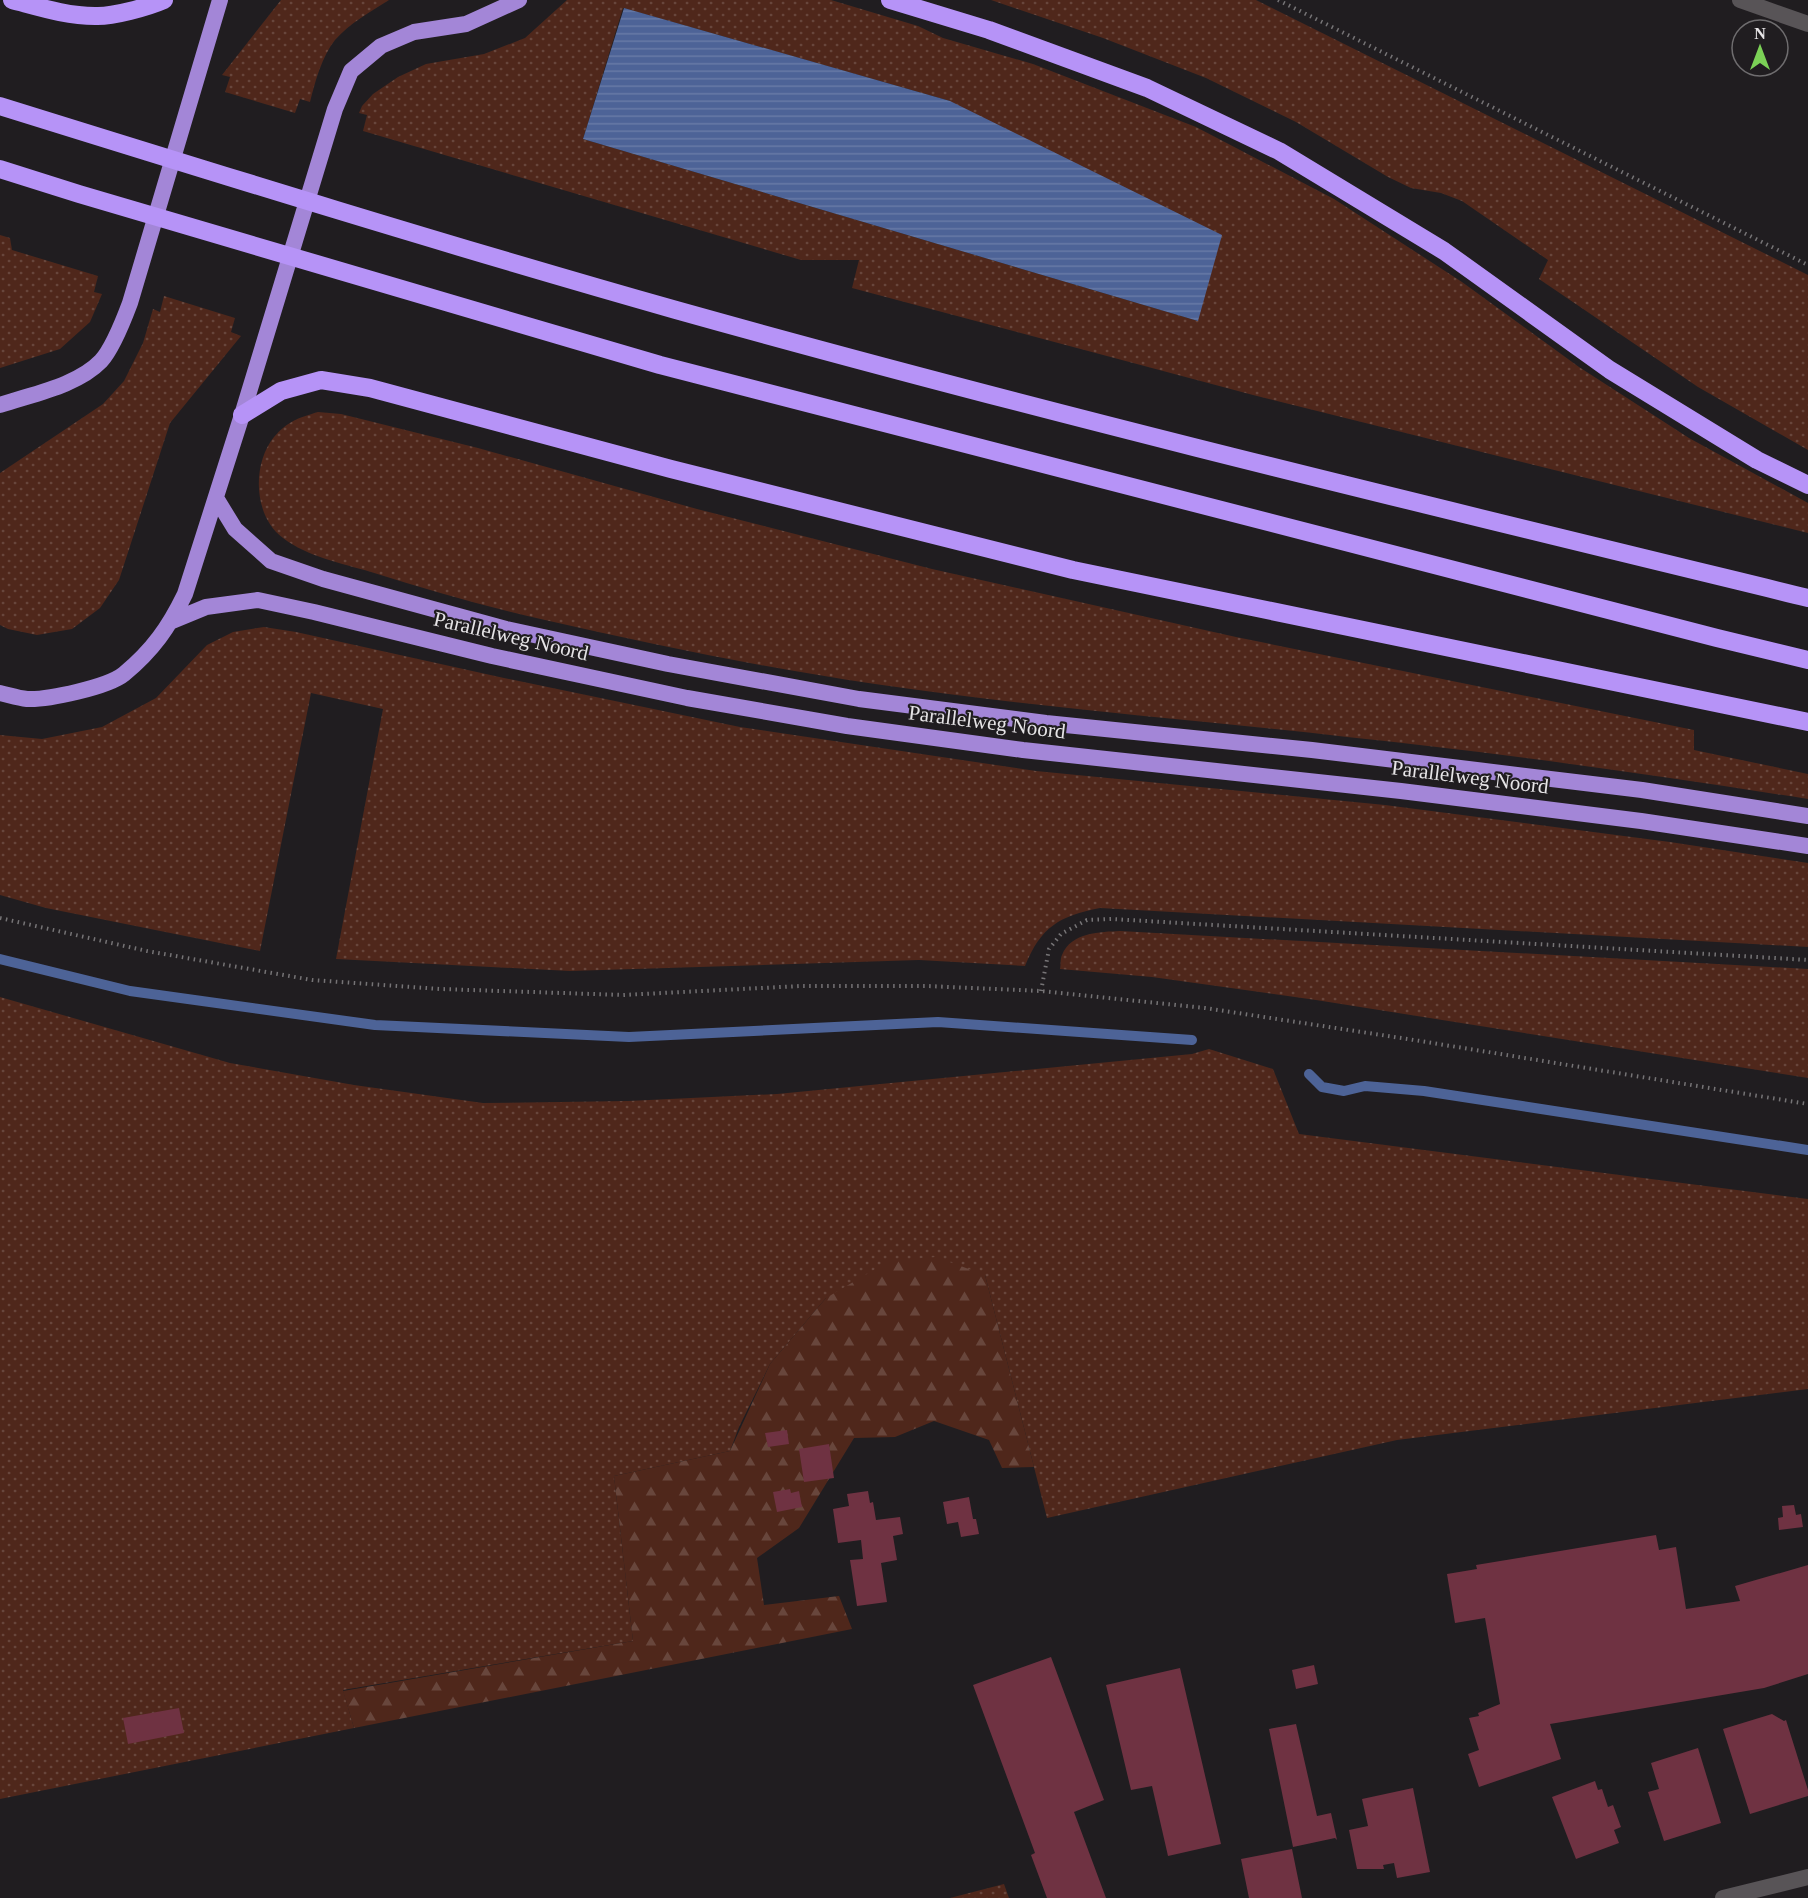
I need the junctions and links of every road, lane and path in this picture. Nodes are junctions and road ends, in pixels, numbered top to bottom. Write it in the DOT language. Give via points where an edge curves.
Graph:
graph roads {
  1 [pos="12,0"];
  2 [pos="164,0"];
  3 [pos="220,0"];
  4 [pos="519,0"];
  5 [pos="890,0"];
  6 [pos="1278,0"];
  7 [pos="1740,0"];
  8 [pos="1808,24"];
  9 [pos="0,106"];
  10 [pos="0,169"];
  11 [pos="1808,265"];
  12 [pos="0,405"];
  13 [pos="242,415"];
  14 [pos="1808,485"];
  15 [pos="216,498"];
  16 [pos="1808,598"];
  17 [pos="172,621"];
  18 [pos="1808,660"];
  19 [pos="0,693"];
  20 [pos="1808,722"];
  21 [pos="1808,816"];
  22 [pos="1808,846"];
  23 [pos="0,918"];
  24 [pos="1808,960"];
  25 [pos="1041,991"];
  26 [pos="1808,1104"];
  27 [pos="1808,1877"];
  28 [pos="1723,1898"];
  1 -- 2 [label="highway" via="97,16 149,7"];
  3 -- 12 [label="highway" via="121,326 101,360 70,383"];
  4 -- 13 [label="highway" via="466,24 414,32 381,46 351,71 335,109"];
  5 -- 14 [label="highway" via="988,30 1147,88 1279,151 1444,251 1610,370 1757,460"];
  6 -- 11 [label="path"];
  7 -- 8 [label="street"];
  9 -- 16 [label="highway" via="294,198 676,310 1043,409"];
  10 -- 18 [label="highway" via="660,364"];
  13 -- 15 [label="highway"];
  13 -- 20 [label="highway" via="281,391 321,380 370,388 1073,570"];
  15 -- 17 [label="highway" via="185,594"];
  15 -- 21 [label="highway, Parallelweg Noord" via="235,529 272,561 323,579 506,629 668,664 859,699 1630,789"];
  17 -- 19 [label="highway" via="160,639 122,676 79,693 27,699"];
  17 -- 22 [label="highway, Parallelweg Noord" via="207,607 258,600 675,696 847,726 1023,750 1412,792"];
  23 -- 25 [label="path" via="147,951 335,982 623,995 801,986"];
  24 -- 25 [label="path" via="1087,920 1061,934 1049,949"];
  25 -- 26 [label="path" via="1205,1008"];
  27 -- 28 [label="street"];
}
